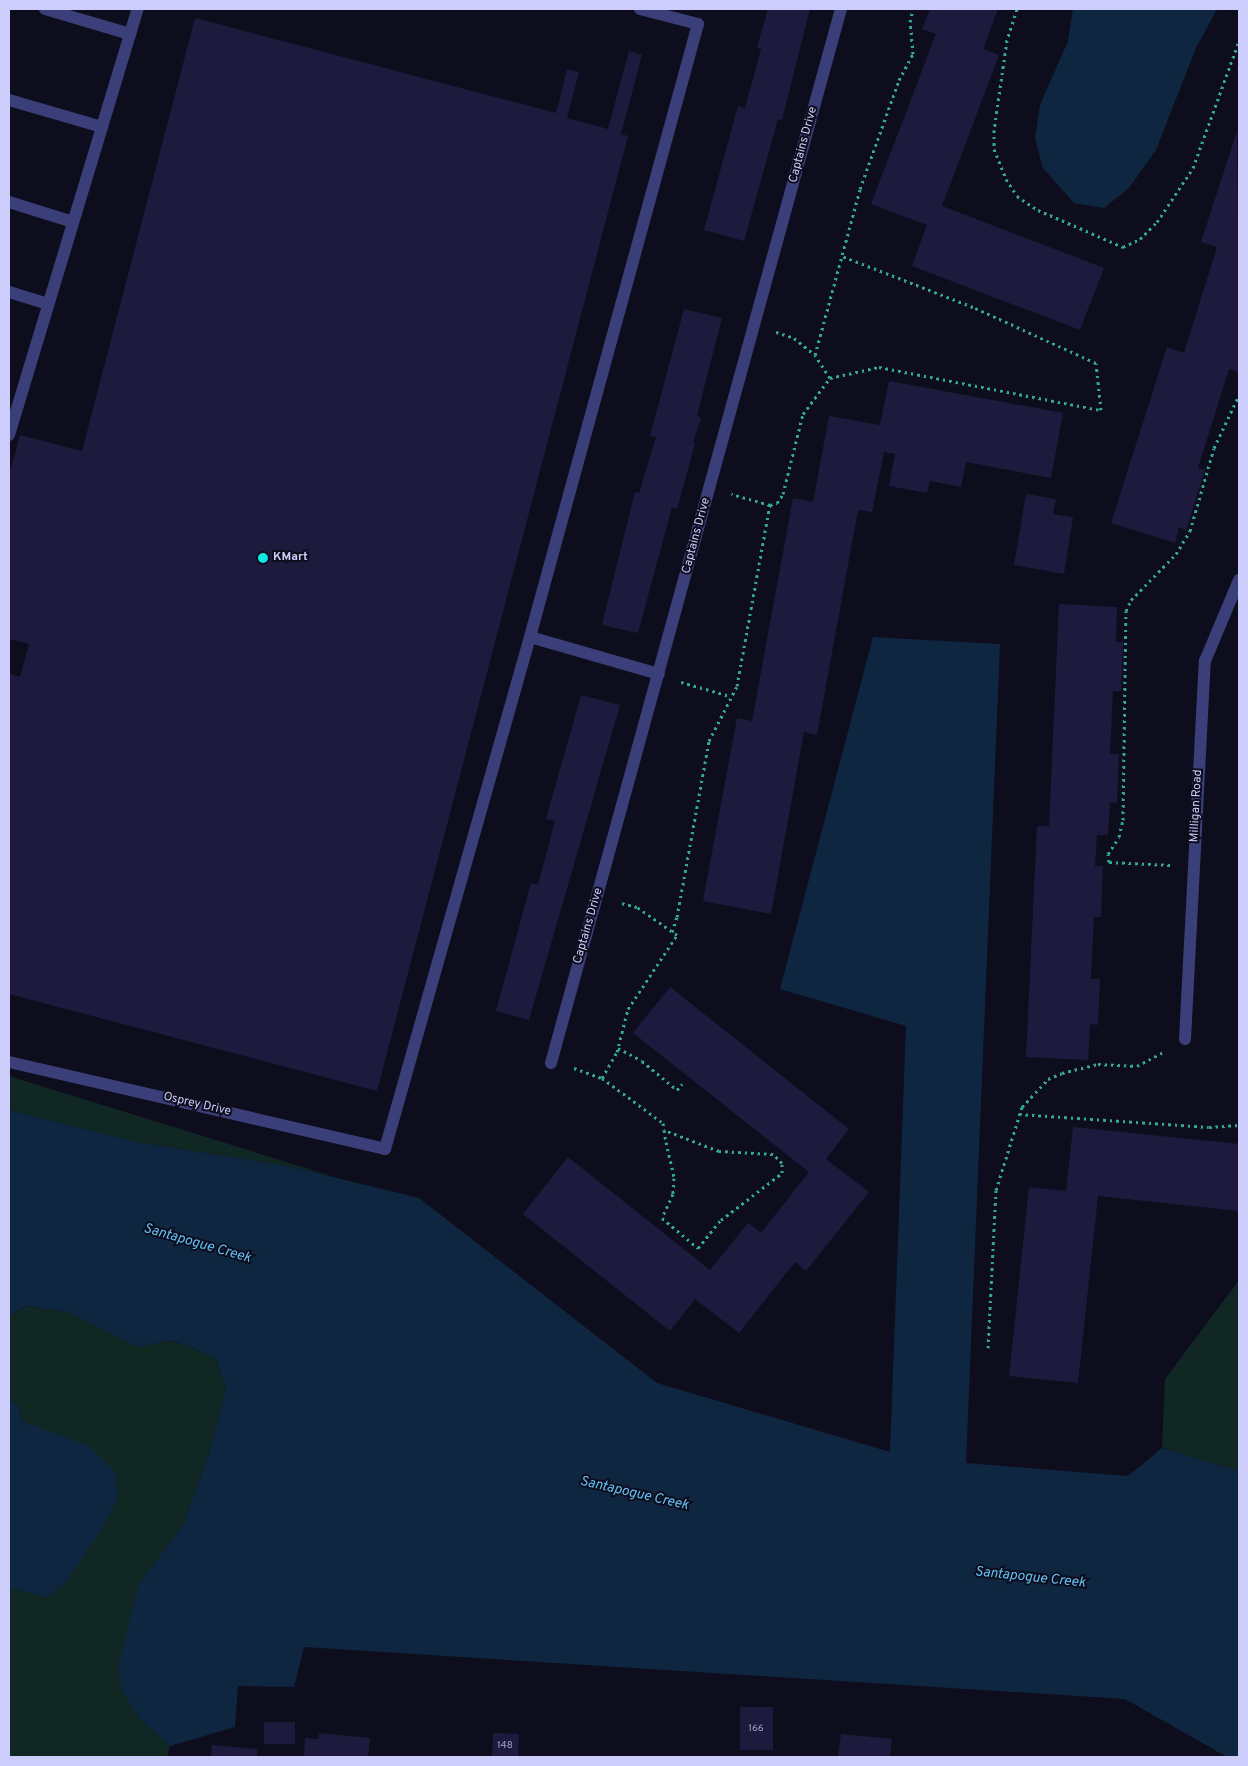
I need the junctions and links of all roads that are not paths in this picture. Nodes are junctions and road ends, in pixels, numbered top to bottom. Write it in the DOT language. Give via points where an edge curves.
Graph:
graph roads {
  1 [pos="45,9"];
  2 [pos="138,9"];
  3 [pos="640,9"];
  4 [pos="841,9"];
  5 [pos="130,34"];
  6 [pos="9,100"];
  7 [pos="102,127"];
  8 [pos="9,202"];
  9 [pos="73,222"];
  10 [pos="9,292"];
  11 [pos="48,304"];
  12 [pos="12,410"];
  13 [pos="9,435"];
  14 [pos="1239,580"];
  15 [pos="530,637"];
  16 [pos="665,677"];
  17 [pos="1185,1039"];
  18 [pos="9,1062"];
  19 [pos="552,1063"];
  1 -- 5 [label="street"];
  2 -- 5 [label="street"];
  3 -- 15 [label="street" via="698,24"];
  4 -- 16 [label="street, Captains Drive" via="710,488"];
  5 -- 7 [label="street"];
  6 -- 7 [label="street"];
  7 -- 9 [label="street"];
  8 -- 9 [label="street"];
  9 -- 11 [label="street"];
  10 -- 11 [label="street"];
  11 -- 12 [label="street"];
  12 -- 13 [label="street"];
  14 -- 17 [label="street, Milligan Road" via="1206,661"];
  15 -- 16 [label="street"];
  15 -- 18 [label="street, Osprey Drive" via="385,1149"];
  16 -- 19 [label="street, Captains Drive" via="597,898"];
}
